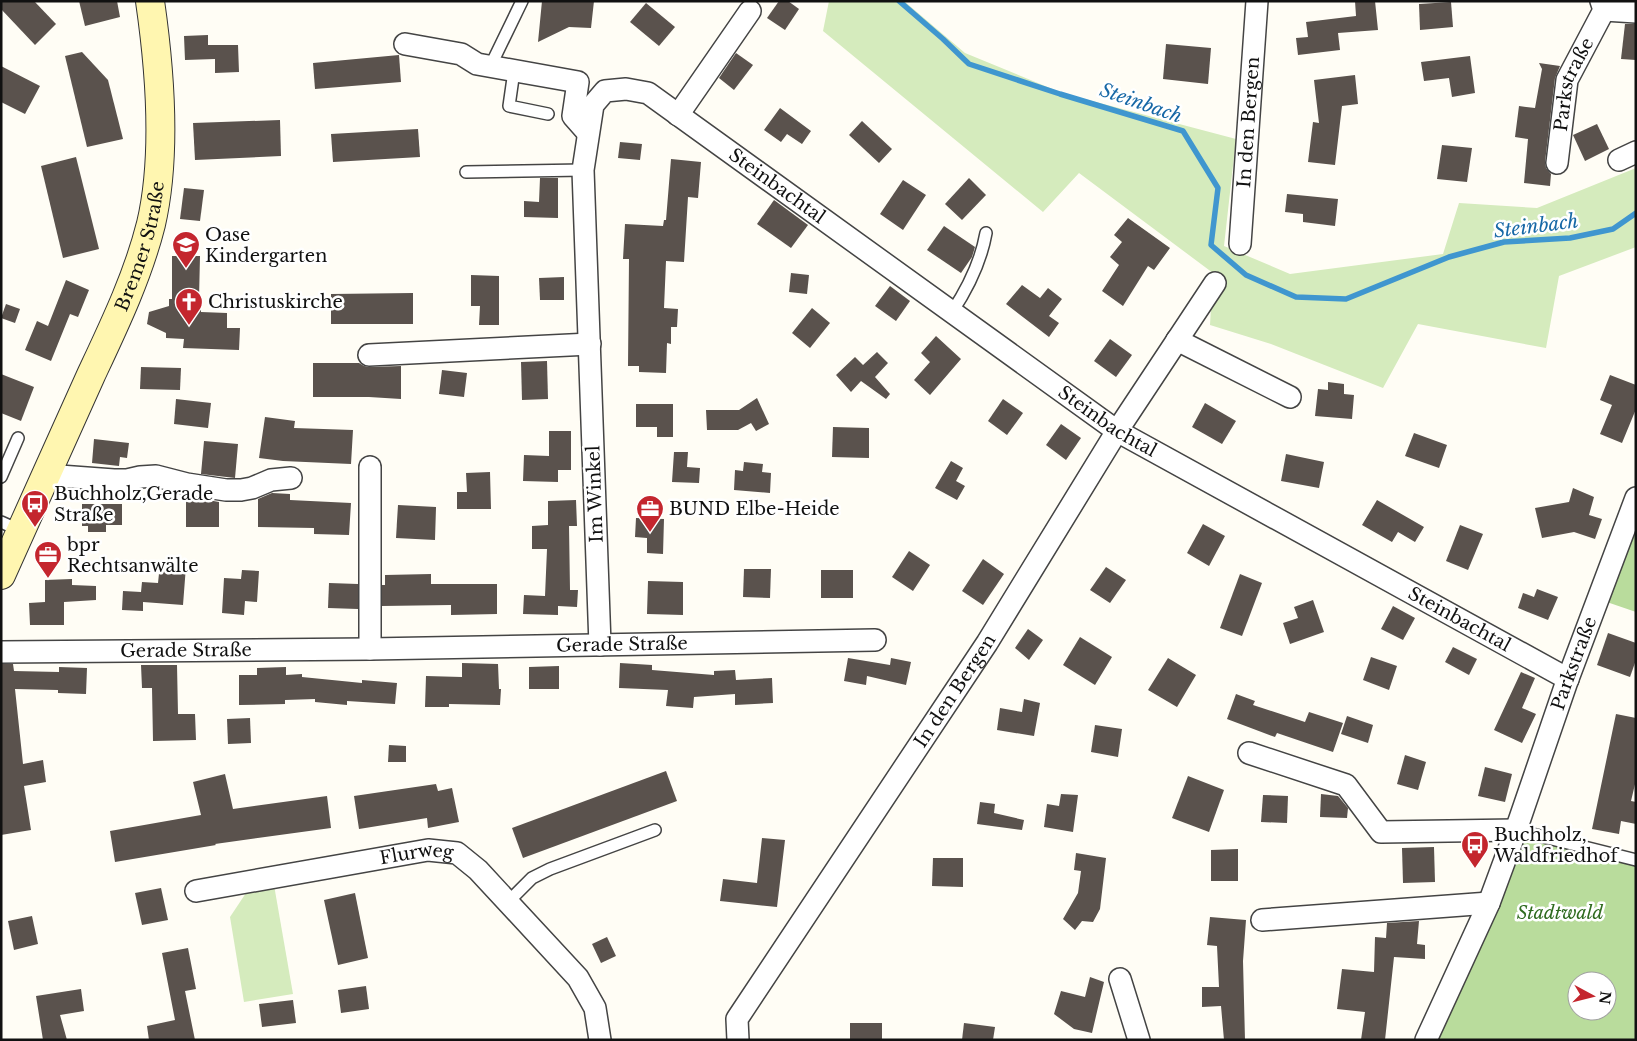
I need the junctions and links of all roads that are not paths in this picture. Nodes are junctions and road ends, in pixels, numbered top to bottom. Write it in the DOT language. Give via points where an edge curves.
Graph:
graph roads {
  1 [pos="150,1"];
  2 [pos="522,1"];
  3 [pos="1258,1"];
  4 [pos="1602,6"];
  5 [pos="750,11"];
  6 [pos="1636,12"];
  7 [pos="404,44"];
  8 [pos="490,67"];
  9 [pos="514,71"];
  10 [pos="548,114"];
  11 [pos="678,115"];
  12 [pos="588,133"];
  13 [pos="1557,163"];
  14 [pos="583,170"];
  15 [pos="466,172"];
  16 [pos="986,233"];
  17 [pos="1240,244"];
  18 [pos="1214,283"];
  19 [pos="952,312"];
  20 [pos="1177,340"];
  21 [pos="590,344"];
  22 [pos="369,355"];
  23 [pos="1290,397"];
  24 [pos="1117,431"];
  25 [pos="18,438"];
  26 [pos="370,467"];
  27 [pos="46,475"];
  28 [pos="1,476"];
  29 [pos="291,478"];
  30 [pos="1636,498"];
  31 [pos="11,526"];
  32 [pos="2,569"];
  33 [pos="875,640"];
  34 [pos="600,645"];
  35 [pos="370,649"];
  36 [pos="1,652"];
  37 [pos="1568,679"];
  38 [pos="1249,753"];
  39 [pos="655,830"];
  40 [pos="1516,830"];
  41 [pos="1636,860"];
  42 [pos="196,891"];
  43 [pos="508,902"];
  44 [pos="1490,903"];
  45 [pos="1262,920"];
  46 [pos="1120,979"];
  47 [pos="600,1040"];
  48 [pos="738,1040"];
  49 [pos="1139,1040"];
  50 [pos="1426,1040"];
  1 -- 27 [label="street, Bremer Straße" via="160,139 151,224 126,298"];
  2 -- 8 [label="lane"];
  3 -- 17 [label="street, In den Bergen"];
  4 -- 6 [label="street, Parkstraße"];
  4 -- 13 [label="street, Parkstraße" via="1567,80"];
  5 -- 11 [label="street"];
  7 -- 8 [label="street" via="461,54 477,64"];
  8 -- 9 [label="street"];
  9 -- 10 [label="lane" via="509,106"];
  9 -- 12 [label="street" via="578,82 573,116"];
  11 -- 12 [label="street, Steinbachtal" via="648,93 626,89 605,91 593,105"];
  11 -- 19 [label="street, Steinbachtal"];
  12 -- 14 [label="street, Im Winkel"];
  14 -- 15 [label="lane"];
  14 -- 21 [label="street, Im Winkel"];
  16 -- 19 [label="lane" via="973,274"];
  18 -- 20 [label="street, In den Bergen"];
  19 -- 24 [label="street, Steinbachtal"];
  20 -- 23 [label="street"];
  20 -- 24 [label="street, In den Bergen"];
  21 -- 22 [label="street"];
  21 -- 34 [label="street, Im Winkel"];
  24 -- 37 [label="street, Steinbachtal"];
  24 -- 48 [label="street, In den Bergen" via="987,643 736,1019"];
  25 -- 28 [label="lane"];
  26 -- 35 [label="street"];
  27 -- 29 [label="street" via="114,480 156,476 226,490 252,488 271,480"];
  27 -- 31 [label="street, Bremer Straße"];
  30 -- 37 [label="street, Parkstraße"];
  31 -- 32 [label="street, Bremer Straße"];
  33 -- 34 [label="street, Gerade Straße"];
  34 -- 35 [label="street, Gerade Straße"];
  35 -- 36 [label="street, Gerade Straße"];
  37 -- 40 [label="street, Parkstraße"];
  38 -- 40 [label="street" via="1346,785 1380,832"];
  39 -- 43 [label="lane" via="535,876"];
  40 -- 41 [label="lane"];
  40 -- 44 [label="street, Parkstraße"];
  42 -- 43 [label="street, Flurweg" via="428,850 457,853"];
  43 -- 47 [label="street, Flurweg" via="578,978 596,1008"];
  44 -- 45 [label="street"];
  44 -- 50 [label="street, Parkstraße"];
  46 -- 49 [label="street"];
}
